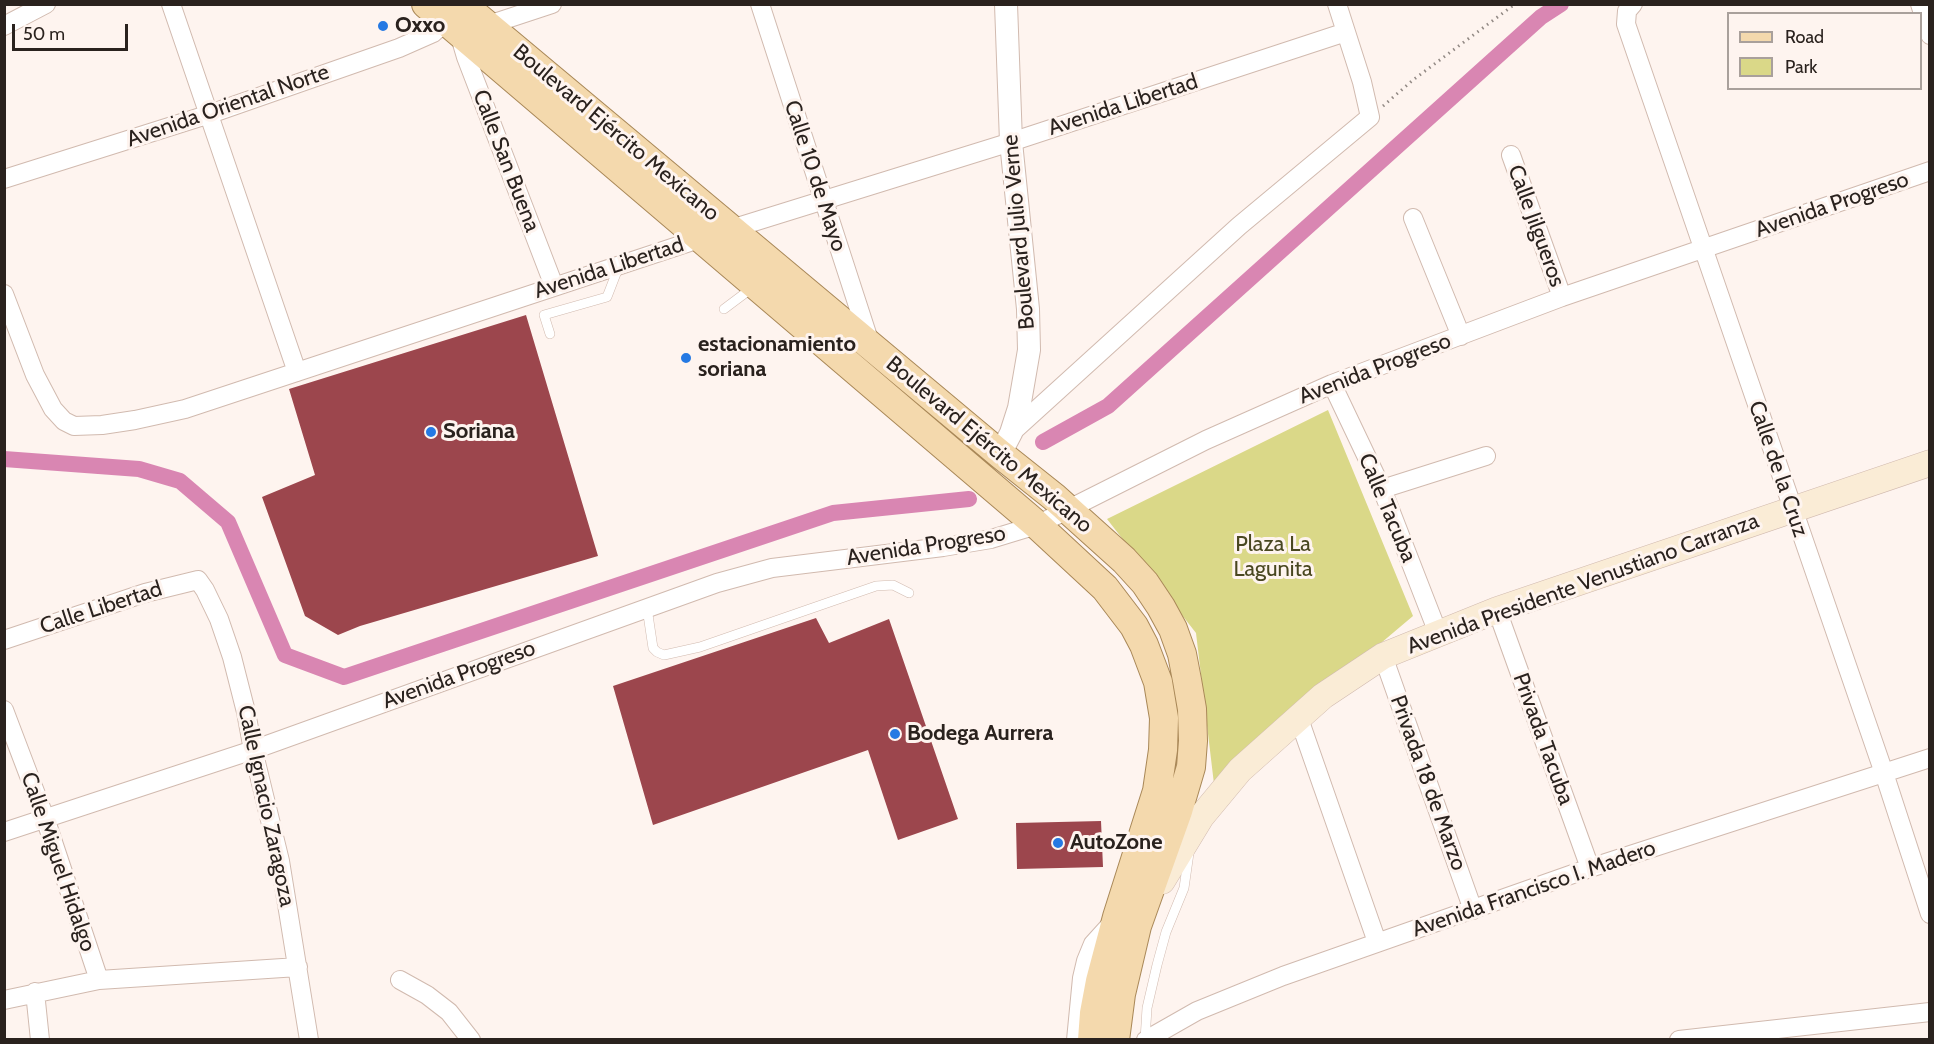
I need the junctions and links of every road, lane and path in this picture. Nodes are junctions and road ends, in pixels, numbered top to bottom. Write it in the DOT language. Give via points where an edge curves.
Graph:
graph roads {
  1 [pos="46,4"];
  2 [pos="171,4"];
  3 [pos="552,4"];
  4 [pos="760,4"];
  5 [pos="1006,4"];
  6 [pos="1337,4"];
  7 [pos="1515,4"];
  8 [pos="1633,4"];
  9 [pos="1920,4"];
  10 [pos="452,14"];
  11 [pos="488,25"];
  12 [pos="4,26"];
  13 [pos="1346,32"];
  14 [pos="1929,34"];
  15 [pos="210,114"];
  16 [pos="1370,117"];
  17 [pos="1011,141"];
  18 [pos="1511,155"];
  19 [pos="1929,171"];
  20 [pos="4,179"];
  21 [pos="823,199"];
  22 [pos="1413,218"];
  23 [pos="730,229"];
  24 [pos="702,238"];
  25 [pos="1704,249"];
  26 [pos="619,265"];
  27 [pos="756,284"];
  28 [pos="554,286"];
  29 [pos="4,294"];
  30 [pos="1562,297"];
  31 [pos="724,309"];
  32 [pos="550,334"];
  33 [pos="1461,336"];
  34 [pos="871,347"];
  35 [pos="297,372"];
  36 [pos="1332,384"];
  37 [pos="1006,449"];
  38 [pos="1486,456"];
  39 [pos="1929,463"];
  40 [pos="1382,489"];
  41 [pos="1061,503"];
  42 [pos="1792,509"];
  43 [pos="1032,521"];
  44 [pos="198,580"];
  45 [pos="909,593"];
  46 [pos="647,608"];
  47 [pos="1497,610"];
  48 [pos="1438,633"];
  49 [pos="4,640"];
  50 [pos="1383,656"];
  51 [pos="4,710"];
  52 [pos="1298,716"];
  53 [pos="253,750"];
  54 [pos="1929,758"];
  55 [pos="1884,773"];
  56 [pos="45,818"];
  57 [pos="1192,831"];
  58 [pos="4,832"];
  59 [pos="1590,868"];
  60 [pos="1473,910"];
  61 [pos="1929,914"];
  62 [pos="1127,922"];
  63 [pos="1377,942"];
  64 [pos="298,967"];
  65 [pos="99,980"];
  66 [pos="400,980"];
  67 [pos="35,992"];
  68 [pos="4,1000"];
  69 [pos="1929,1012"];
  70 [pos="40,1040"];
  71 [pos="309,1040"];
  72 [pos="471,1040"];
  73 [pos="1076,1040"];
  74 [pos="1092,1040"];
  75 [pos="1115,1040"];
  76 [pos="1146,1040"];
  77 [pos="1679,1040"];
  1 -- 12 [label="street"];
  2 -- 15 [label="street"];
  3 -- 11 [label="street"];
  4 -- 21 [label="street, Calle 10 de Mayo"];
  5 -- 17 [label="street, Boulevard Julio Verne"];
  6 -- 13 [label="street"];
  7 -- 16 [label="path"];
  8 -- 25 [label="street, Calle de la Cruz" via="1627,11 1626,24"];
  9 -- 14 [label="street"];
  10 -- 11 [label="main road, Boulevard Ejército Mexicano"];
  10 -- 15 [label="street, Avenida Oriental Norte" via="433,33 399,48"];
  10 -- 24 [label="main road, Boulevard Ejército Mexicano"];
  10 -- 28 [label="street, Calle San Buena"];
  11 -- 23 [label="main road, Boulevard Ejército Mexicano"];
  13 -- 16 [label="street"];
  13 -- 17 [label="street, Avenida Libertad"];
  15 -- 20 [label="street, Avenida Oriental Norte"];
  15 -- 35 [label="street"];
  16 -- 37 [label="street" via="1239,226"];
  17 -- 21 [label="street, Avenida Libertad"];
  17 -- 37 [label="street, Boulevard Julio Verne" via="1029,350 1024,385"];
  18 -- 30 [label="street, Calle Jilgueros"];
  19 -- 25 [label="street, Avenida Progreso"];
  21 -- 23 [label="street, Avenida Libertad"];
  21 -- 34 [label="street, Calle 10 de Mayo"];
  22 -- 33 [label="street"];
  23 -- 24 [label="street, Avenida Libertad"];
  23 -- 34 [label="main road, Boulevard Ejército Mexicano"];
  24 -- 26 [label="street, Avenida Libertad"];
  24 -- 27 [label="main road, Boulevard Ejército Mexicano"];
  25 -- 30 [label="street, Avenida Progreso"];
  25 -- 42 [label="street, Calle de la Cruz"];
  26 -- 28 [label="street, Avenida Libertad"];
  26 -- 32 [label="lane" via="607,297 544,315"];
  27 -- 31 [label="lane"];
  27 -- 43 [label="main road, Boulevard Ejército Mexicano"];
  28 -- 35 [label="street, Avenida Libertad"];
  29 -- 35 [label="street, Avenida Libertad" via="44,394 64,421 74,426 135,420 185,409"];
  30 -- 33 [label="street, Avenida Progreso"];
  33 -- 36 [label="street, Avenida Progreso"];
  34 -- 37 [label="main road, Boulevard Ejército Mexicano"];
  36 -- 40 [label="street, Calle Tacuba"];
  36 -- 41 [label="street, Avenida Progreso"];
  37 -- 41 [label="main road, Boulevard Ejército Mexicano"];
  38 -- 40 [label="street"];
  39 -- 42 [label="main road, Avenida Presidente Venustiano Carranza"];
  40 -- 48 [label="street, Calle Tacuba"];
  41 -- 43 [label="street, Avenida Progreso"];
  41 -- 62 [label="main road, Boulevard Ejército Mexicano" via="1145,583 1173,629 1187,680 1192,719 1191,767 1178,811"];
  42 -- 47 [label="main road, Avenida Presidente Venustiano Carranza"];
  42 -- 55 [label="street, Calle de la Cruz"];
  43 -- 46 [label="street, Avenida Progreso" via="991,539 772,568"];
  43 -- 62 [label="main road, Boulevard Ejército Mexicano" via="1105,588 1126,614 1144,645 1158,682 1164,718 1163,750"];
  44 -- 49 [label="street, Calle Libertad" via="145,593"];
  44 -- 53 [label="street, Calle Ignacio Zaragoza" via="212,602 232,657"];
  45 -- 46 [label="lane" via="893,585 876,586 700,647 664,655 653,648"];
  46 -- 53 [label="street, Avenida Progreso"];
  47 -- 48 [label="main road, Avenida Presidente Venustiano Carranza"];
  47 -- 59 [label="street, Privada Tacuba"];
  48 -- 50 [label="main road, Avenida Presidente Venustiano Carranza"];
  50 -- 52 [label="main road, Avenida Presidente Venustiano Carranza"];
  50 -- 60 [label="street, Privada 18 de Marzo"];
  51 -- 56 [label="street, Calle Miguel Hidalgo"];
  52 -- 57 [label="main road, Avenida Presidente Venustiano Carranza" via="1240,770"];
  52 -- 63 [label="street"];
  53 -- 56 [label="street, Avenida Progreso"];
  53 -- 64 [label="street, Calle Ignacio Zaragoza" via="280,861"];
  54 -- 55 [label="street, Avenida Francisco I. Madero"];
  55 -- 59 [label="street, Avenida Francisco I. Madero"];
  55 -- 61 [label="street, Calle de la Cruz"];
  56 -- 58 [label="street, Avenida Progreso"];
  56 -- 65 [label="street, Calle Miguel Hidalgo"];
  57 -- 62 [label="main road, Avenida Presidente Venustiano Carranza"];
  57 -- 76 [label="lane" via="1184,888 1166,932 1147,1008"];
  59 -- 60 [label="street, Avenida Francisco I. Madero"];
  60 -- 63 [label="street, Avenida Francisco I. Madero"];
  62 -- 73 [label="street" via="1093,944 1082,978"];
  62 -- 74 [label="main road, Boulevard Ejército Mexicano" via="1100,981"];
  62 -- 75 [label="main road, Boulevard Ejército Mexicano"];
  63 -- 76 [label="street, Avenida Francisco I. Madero" via="1197,1011"];
  64 -- 65 [label="street"];
  64 -- 71 [label="street, Calle Ignacio Zaragoza"];
  65 -- 67 [label="street"];
  66 -- 72 [label="street" via="449,1012"];
  67 -- 68 [label="street"];
  67 -- 70 [label="street"];
  69 -- 77 [label="street"];
}
